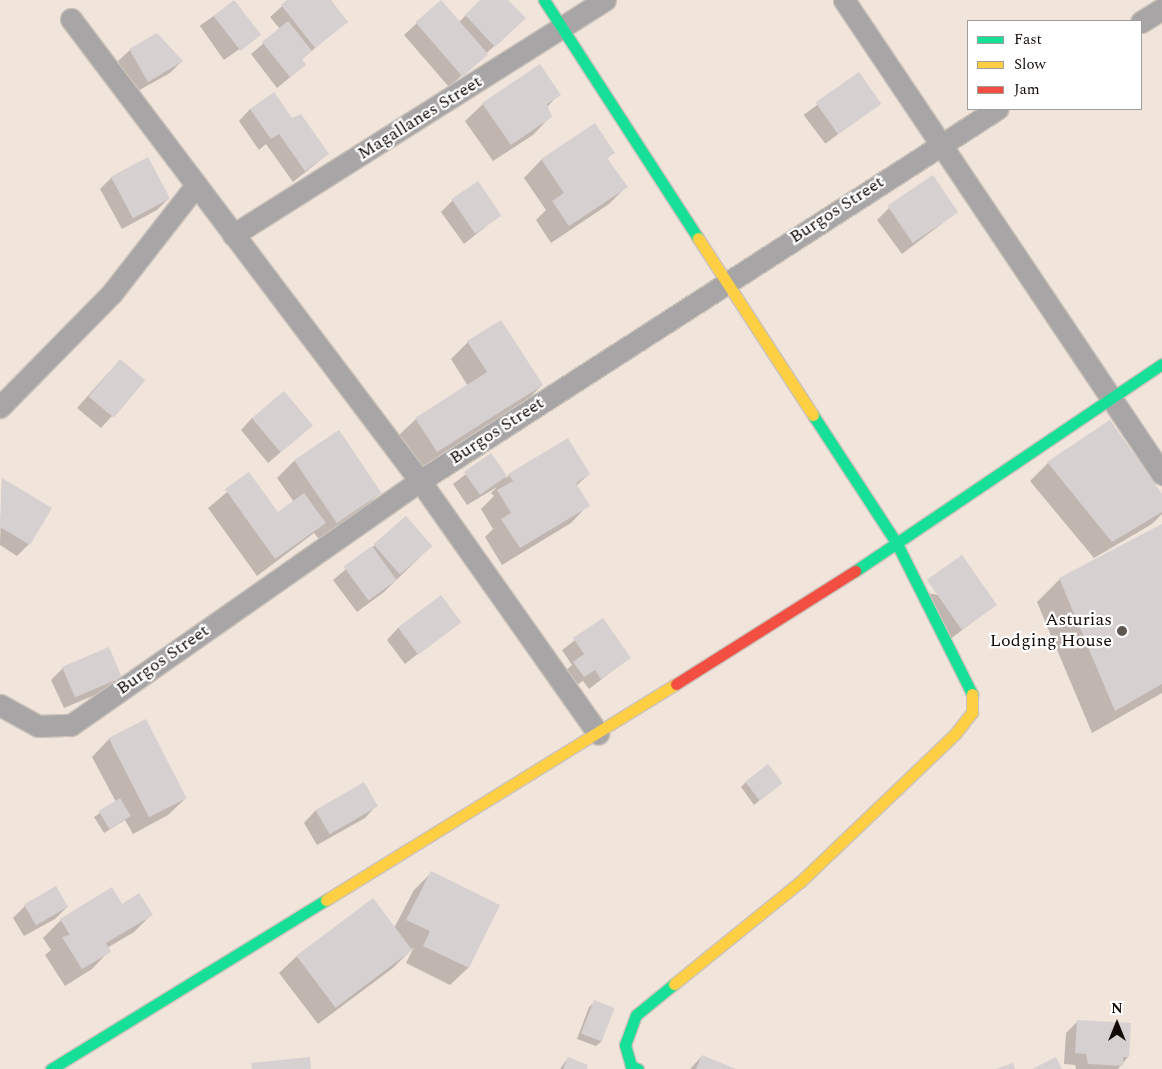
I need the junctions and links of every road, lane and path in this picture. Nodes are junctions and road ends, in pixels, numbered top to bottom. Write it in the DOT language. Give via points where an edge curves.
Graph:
graph roads {
  1 [pos="544,0"];
  2 [pos="605,0"];
  3 [pos="844,0"];
  4 [pos="1162,9"];
  5 [pos="71,19"];
  6 [pos="1142,21"];
  7 [pos="562,28"];
  8 [pos="995,110"];
  9 [pos="940,143"];
  10 [pos="196,185"];
  11 [pos="233,235"];
  12 [pos="725,282"];
  13 [pos="1162,364"];
  14 [pos="1110,400"];
  15 [pos="0,407"];
  16 [pos="1162,474"];
  17 [pos="420,481"];
  18 [pos="896,544"];
  19 [pos="0,705"];
  20 [pos="598,733"];
  21 [pos="51,1069"];
  22 [pos="638,1069"];
  1 -- 7 [label="street"];
  2 -- 7 [label="street, Magallanes Street"];
  3 -- 9 [label="street"];
  4 -- 6 [label="street"];
  5 -- 10 [label="street"];
  7 -- 11 [label="street, Magallanes Street"];
  7 -- 12 [label="street"];
  8 -- 9 [label="street, Burgos Street"];
  9 -- 12 [label="street, Burgos Street"];
  9 -- 14 [label="street"];
  10 -- 11 [label="street"];
  10 -- 15 [label="street" via="112,293"];
  11 -- 17 [label="street"];
  12 -- 17 [label="street, Burgos Street"];
  12 -- 18 [label="street"];
  13 -- 14 [label="street"];
  14 -- 16 [label="street"];
  14 -- 18 [label="street"];
  17 -- 19 [label="street, Burgos Street" via="71,725 38,726"];
  17 -- 20 [label="street"];
  18 -- 20 [label="street"];
  18 -- 22 [label="street" via="972,690 972,712 955,734 800,882 636,1016 625,1045 630,1066"];
  20 -- 21 [label="street"];
}
